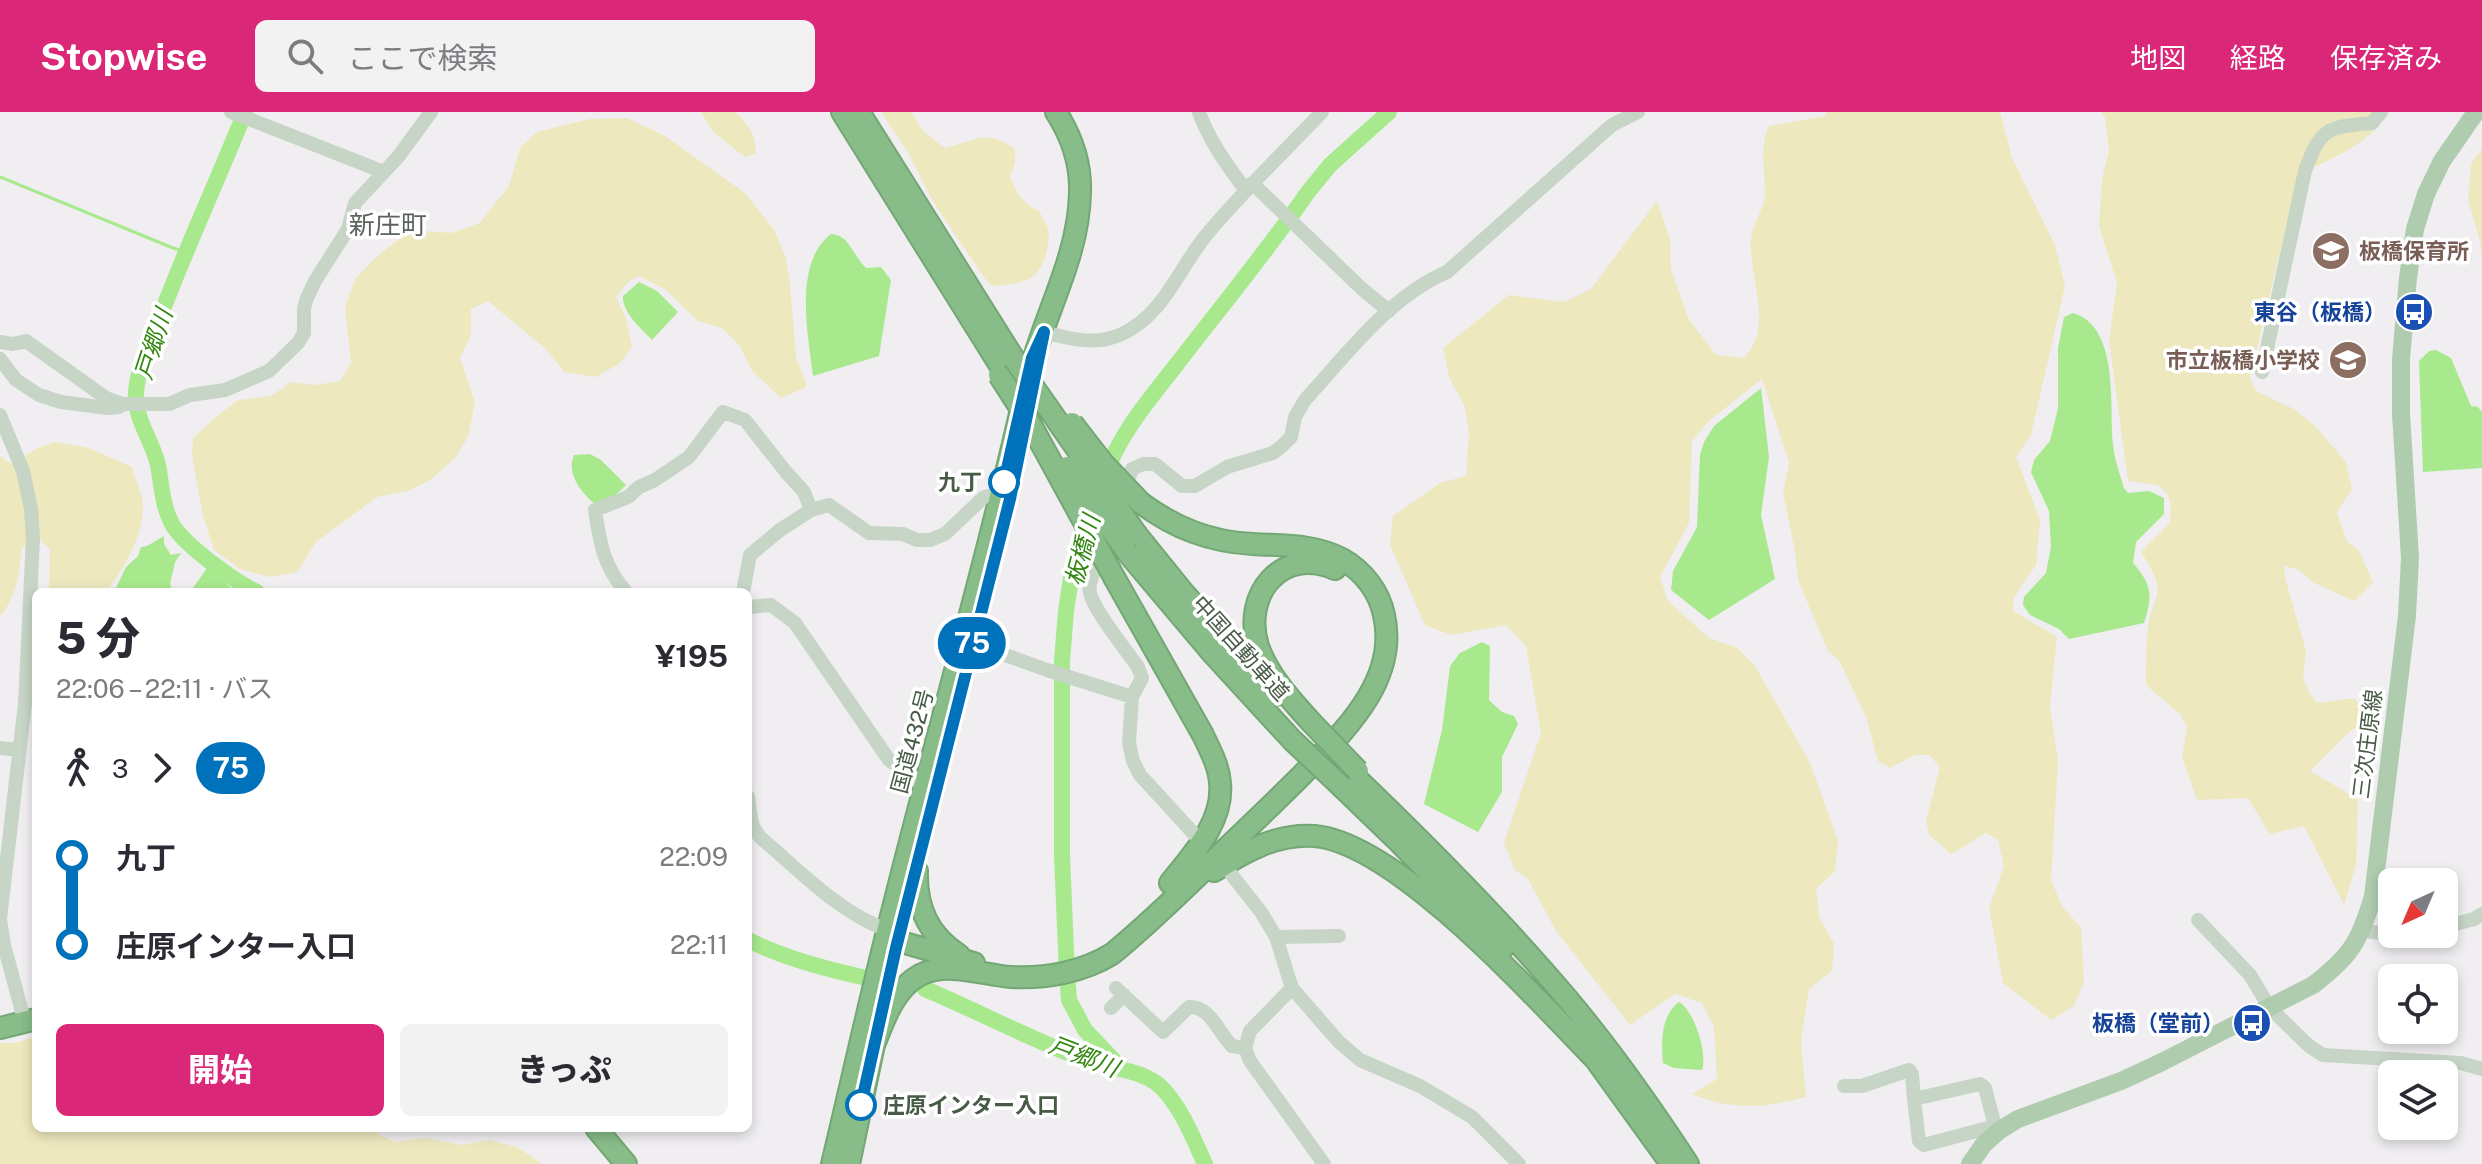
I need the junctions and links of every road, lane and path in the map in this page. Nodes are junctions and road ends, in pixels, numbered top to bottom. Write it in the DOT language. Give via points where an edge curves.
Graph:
graph roads {
  1 [pos="231,112"];
  2 [pos="431,112"];
  3 [pos="842,112"];
  4 [pos="859,112"];
  5 [pos="1056,112"];
  6 [pos="1199,112"];
  7 [pos="1322,112"];
  8 [pos="1638,112"];
  9 [pos="2381,112"];
  10 [pos="2474,113"];
  11 [pos="384,172"];
  12 [pos="1249,187"];
  13 [pos="952,273"];
  14 [pos="1389,311"];
  15 [pos="1044,332"];
  16 [pos="0,342"];
  17 [pos="0,359"];
  18 [pos="1009,365"];
  19 [pos="2262,372"];
  20 [pos="132,404"];
  21 [pos="0,415"];
  22 [pos="1002,493"];
  23 [pos="811,510"];
  24 [pos="622,588"];
  25 [pos="744,588"];
  26 [pos="752,607"];
  27 [pos="972,643"];
  28 [pos="1132,697"];
  29 [pos="1303,730"];
  30 [pos="0,748"];
  31 [pos="19,750"];
  32 [pos="1351,778"];
  33 [pos="925,786"];
  34 [pos="752,824"];
  35 [pos="1195,835"];
  36 [pos="917,871"];
  37 [pos="1231,874"];
  38 [pos="1174,888"];
  39 [pos="2482,914"];
  40 [pos="2198,920"];
  41 [pos="2458,924"];
  42 [pos="2363,931"];
  43 [pos="2378,933"];
  44 [pos="1339,936"];
  45 [pos="1276,937"];
  46 [pos="891,940"];
  47 [pos="972,967"];
  48 [pos="1292,988"];
  49 [pos="1111,1008"];
  50 [pos="2270,1008"];
  51 [pos="30,1021"];
  52 [pos="0,1028"];
  53 [pos="1163,1032"];
  54 [pos="874,1045"];
  55 [pos="1152,1046"];
  56 [pos="1245,1048"];
  57 [pos="1600,1064"];
  58 [pos="2482,1069"];
  59 [pos="1844,1086"];
  60 [pos="1914,1099"];
  61 [pos="1998,1128"];
  62 [pos="599,1132"];
  63 [pos="626,1164"];
  64 [pos="832,1164"];
  65 [pos="849,1164"];
  66 [pos="1324,1164"];
  67 [pos="1519,1164"];
  68 [pos="1671,1164"];
  69 [pos="1688,1164"];
  70 [pos="1970,1164"];
  1 -- 11 [label="street"];
  2 -- 11 [label="street"];
  3 -- 13 [label="highway, 中国自動車道"];
  4 -- 13 [label="highway, 中国自動車道"];
  5 -- 15 [label="highway, 国道432号" via="1070,134 1080,192 1068,261"];
  6 -- 12 [label="street" via="1218,151"];
  7 -- 12 [label="street"];
  8 -- 14 [label="street" via="1612,125 1447,272 1424,282"];
  9 -- 19 [label="street" via="2372,123 2330,128 2312,152"];
  10 -- 42 [label="main road, 三次庄原線" via="2426,194 2408,278 2401,359 2410,558 2407,616 2373,896"];
  11 -- 20 [label="street" via="355,203 348,229 307,298 304,333 285,357 269,371 225,390 169,404"];
  12 -- 14 [label="street"];
  12 -- 15 [label="street" via="1205,236 1156,310 1137,326 1118,336 1077,341"];
  13 -- 18 [label="highway, 中国自動車道"];
  14 -- 28 [label="street" via="1305,400 1291,437 1273,453 1227,467 1195,486 1182,486 1155,464 1132,469 1089,592 1138,667 1142,678"];
  15 -- 22 [label="highway, 国道432号" via="1032,358"];
  15 -- 27 [label="highway, 国道432号" via="1010,499"];
  16 -- 20 [label="street" via="26,341 106,398"];
  17 -- 20 [label="street" via="27,389 52,400 107,408"];
  18 -- 29 [label="highway, 中国自動車道, bridge" via="1132,543"];
  18 -- 38 [label="highway, bridge" via="1031,425 1212,754 1221,784 1216,813"];
  18 -- 38 [label="highway, bridge" via="1141,503 1204,537 1307,547 1340,558 1376,592 1387,625 1385,661 1350,724 1261,815"];
  21 -- 31 [label="street" via="23,471 33,538"];
  22 -- 23 [label="street" via="984,497 945,534 930,540 869,533 829,505"];
  22 -- 33 [label="highway, 国道432号"];
  23 -- 24 [label="street" via="804,492 745,420 723,412 689,457 628,497 595,510 601,550"];
  23 -- 25 [label="street" via="750,555"];
  26 -- 33 [label="street" via="771,605 795,623 889,760"];
  27 -- 28 [label="street"];
  27 -- 36 [label="highway, 国道432号"];
  28 -- 35 [label="street" via="1133,761"];
  29 -- 32 [label="highway, 中国自動車道, bridge"];
  29 -- 38 [label="highway" via="1258,645 1255,611 1269,580 1280,570 1306,562 1334,568 1367,600 1375,628 1369,670 1333,727"];
  30 -- 31 [label="street"];
  31 -- 51 [label="street" via="0,919"];
  32 -- 57 [label="highway, 中国自動車道"];
  32 -- 69 [label="highway, 中国自動車道" via="1518,941 1613,1056"];
  33 -- 46 [label="highway, 国道432号"];
  34 -- 46 [label="street" via="761,838 841,905"];
  36 -- 46 [label="highway, 国道432号"];
  36 -- 47 [label="highway" via="918,900 932,932"];
  37 -- 45 [label="street"];
  38 -- 47 [label="highway" via="1122,946 1094,958 1008,977"];
  38 -- 57 [label="highway" via="1282,838 1317,837 1358,848 1404,879 1493,955"];
  39 -- 41 [label="street"];
  40 -- 50 [label="street" via="2250,975"];
  42 -- 43 [label="street"];
  42 -- 50 [label="main road, 三次庄原線" via="2334,969"];
  44 -- 45 [label="street"];
  45 -- 48 [label="street"];
  46 -- 47 [label="highway"];
  46 -- 54 [label="highway, 国道432号"];
  46 -- 64 [label="highway, 国道432号"];
  47 -- 54 [label="highway" via="931,972 912,981 893,1003"];
  48 -- 56 [label="street" via="1250,1031"];
  48 -- 67 [label="street" via="1360,1060 1420,1086 1472,1117"];
  49 -- 53 [label="street" via="1120,992"];
  50 -- 58 [label="street" via="2323,1055 2461,1063"];
  50 -- 61 [label="main road, 三次庄原線" via="2121,1081"];
  51 -- 52 [label="highway"];
  53 -- 55 [label="street"];
  53 -- 56 [label="street" via="1194,1006 1208,1014 1232,1046"];
  54 -- 65 [label="highway, 国道432号"];
  56 -- 66 [label="street"];
  57 -- 68 [label="highway, 中国自動車道"];
  59 -- 60 [label="street" via="1862,1086 1909,1070"];
  60 -- 61 [label="street" via="1980,1084"];
  60 -- 61 [label="street" via="1919,1141 1924,1145"];
  61 -- 70 [label="main road, 三次庄原線"];
  62 -- 63 [label="highway"];
}
